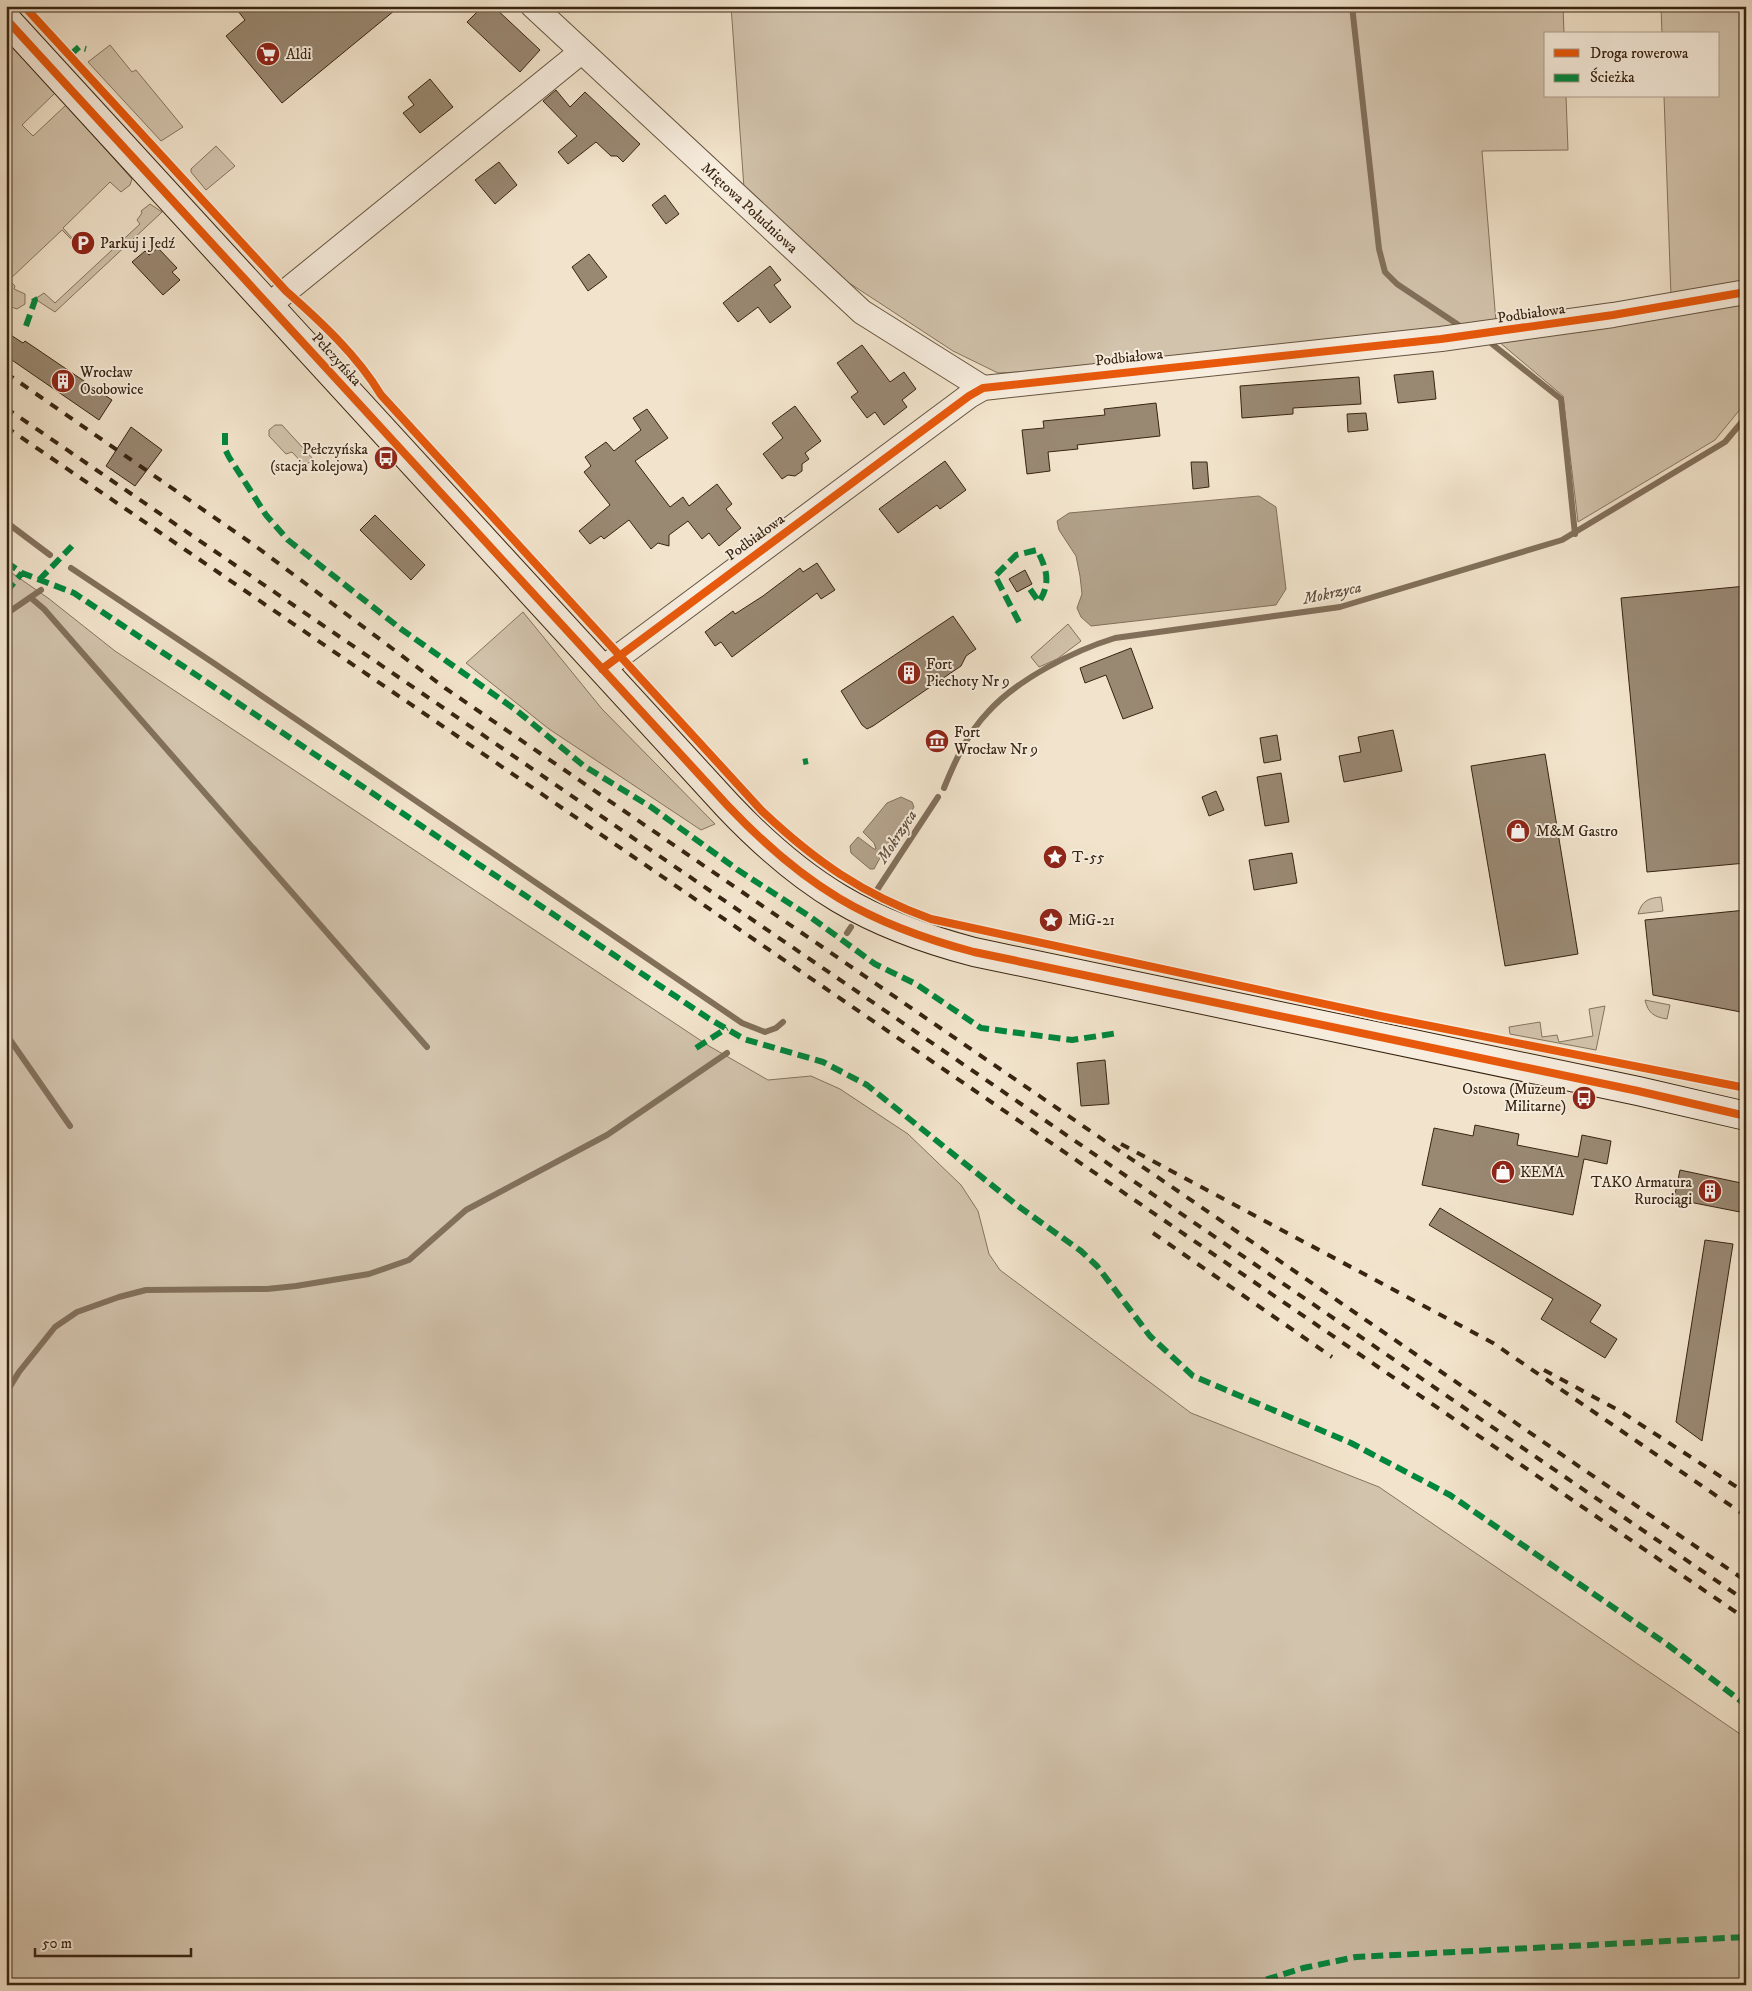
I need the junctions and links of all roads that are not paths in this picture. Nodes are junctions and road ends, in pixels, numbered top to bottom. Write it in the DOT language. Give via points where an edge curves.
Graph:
graph roads {
  1 [pos="533,6"];
  2 [pos="6,19"];
  3 [pos="581,52"];
  4 [pos="1746,292"];
  5 [pos="269,305"];
  6 [pos="983,388"];
  7 [pos="602,668"];
  8 [pos="1746,1116"];
  1 -- 3 [label="street, Miętowa Południowa"];
  2 -- 5 [label="main road, Pełczyńska"];
  3 -- 5 [label="street"];
  3 -- 6 [label="street, Miętowa Południowa" via="862,312"];
  4 -- 6 [label="street, Podbiałowa" via="1613,316 1441,338"];
  5 -- 7 [label="main road, Pełczyńska"];
  6 -- 7 [label="street, Podbiałowa"];
  7 -- 8 [label="main road, Pełczyńska" via="782,860 838,900 896,928 937,942 1025,963"];
}
